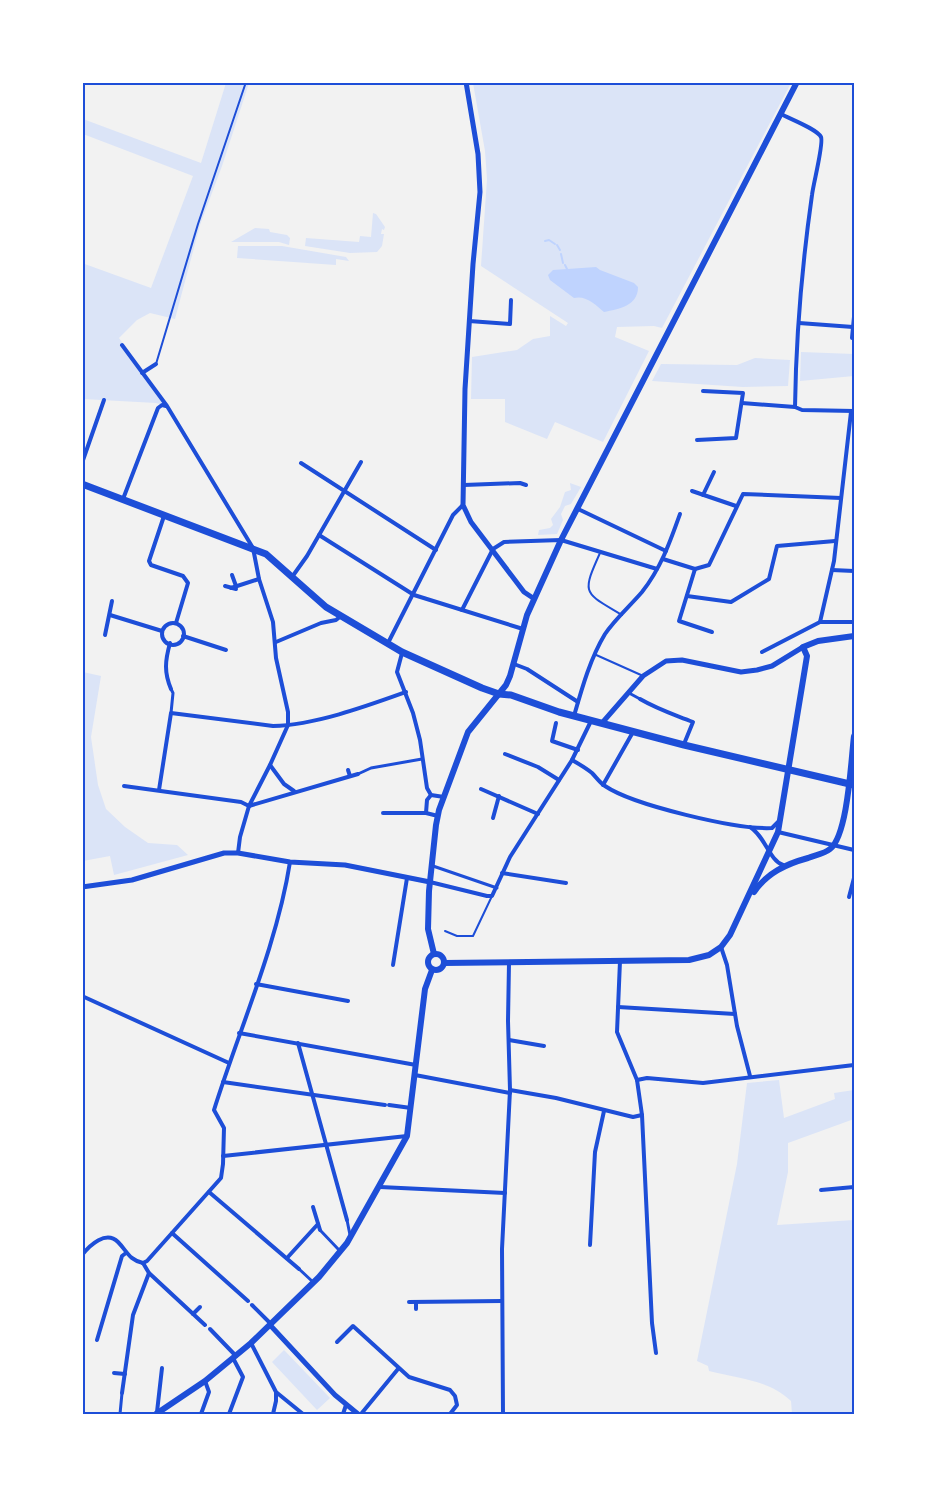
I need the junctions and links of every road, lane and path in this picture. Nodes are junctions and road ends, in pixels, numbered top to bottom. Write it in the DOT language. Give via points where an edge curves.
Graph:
graph roads {
  1 [pos="246,82"];
  2 [pos="466,82"];
  3 [pos="797,82"];
  4 [pos="781,114"];
  5 [pos="511,300"];
  6 [pos="854,317"];
  7 [pos="470,321"];
  8 [pos="799,323"];
  9 [pos="853,327"];
  10 [pos="852,338"];
  11 [pos="122,345"];
  12 [pos="156,364"];
  13 [pos="143,375"];
  14 [pos="703,391"];
  15 [pos="104,400"];
  16 [pos="742,403"];
  17 [pos="167,406"];
  18 [pos="795,407"];
  19 [pos="853,411"];
  20 [pos="697,440"];
  21 [pos="362,462"];
  22 [pos="82,463"];
  23 [pos="301,463"];
  24 [pos="714,472"];
  25 [pos="82,484"];
  26 [pos="463,485"];
  27 [pos="526,485"];
  28 [pos="692,491"];
  29 [pos="345,492"];
  30 [pos="704,495"];
  31 [pos="841,498"];
  32 [pos="123,499"];
  33 [pos="463,505"];
  34 [pos="735,506"];
  35 [pos="578,508"];
  36 [pos="680,514"];
  37 [pos="165,515"];
  38 [pos="319,535"];
  39 [pos="561,540"];
  40 [pos="835,541"];
  41 [pos="253,548"];
  42 [pos="493,549"];
  43 [pos="436,550"];
  44 [pos="601,551"];
  45 [pos="666,551"];
  46 [pos="663,559"];
  47 [pos="657,569"];
  48 [pos="695,569"];
  49 [pos="832,570"];
  50 [pos="855,571"];
  51 [pos="232,575"];
  52 [pos="292,577"];
  53 [pos="260,579"];
  54 [pos="225,586"];
  55 [pos="235,588"];
  56 [pos="414,595"];
  57 [pos="687,596"];
  58 [pos="533,598"];
  59 [pos="112,601"];
  60 [pos="462,610"];
  61 [pos="110,615"];
  62 [pos="622,615"];
  63 [pos="341,616"];
  64 [pos="820,622"];
  65 [pos="855,622"];
  66 [pos="176,623"];
  67 [pos="523,629"];
  68 [pos="162,631"];
  69 [pos="712,632"];
  70 [pos="105,635"];
  71 [pos="183,636"];
  72 [pos="855,636"];
  73 [pos="276,642"];
  74 [pos="170,643"];
  75 [pos="388,644"];
  76 [pos="803,646"];
  77 [pos="226,650"];
  78 [pos="402,652"];
  79 [pos="762,652"];
  80 [pos="594,654"];
  81 [pos="514,664"];
  82 [pos="643,676"];
  83 [pos="171,689"];
  84 [pos="406,692"];
  85 [pos="628,692"];
  86 [pos="499,694"];
  87 [pos="640,699"];
  88 [pos="578,702"];
  89 [pos="171,712"];
  90 [pos="559,712"];
  91 [pos="574,716"];
  92 [pos="591,721"];
  93 [pos="556,723"];
  94 [pos="602,723"];
  95 [pos="288,725"];
  96 [pos="633,731"];
  97 [pos="855,736"];
  98 [pos="684,745"];
  99 [pos="578,750"];
  100 [pos="505,754"];
  101 [pos="422,759"];
  102 [pos="572,760"];
  103 [pos="270,765"];
  104 [pos="789,769"];
  105 [pos="348,770"];
  106 [pos="358,774"];
  107 [pos="350,776"];
  108 [pos="560,780"];
  109 [pos="852,784"];
  110 [pos="603,785"];
  111 [pos="124,786"];
  112 [pos="481,789"];
  113 [pos="159,790"];
  114 [pos="295,791"];
  115 [pos="431,795"];
  116 [pos="499,796"];
  117 [pos="444,797"];
  118 [pos="249,806"];
  119 [pos="382,813"];
  120 [pos="426,813"];
  121 [pos="538,814"];
  122 [pos="438,816"];
  123 [pos="493,818"];
  124 [pos="779,821"];
  125 [pos="749,827"];
  126 [pos="778,832"];
  127 [pos="833,846"];
  128 [pos="770,850"];
  129 [pos="855,850"];
  130 [pos="238,853"];
  131 [pos="290,862"];
  132 [pos="432,865"];
  133 [pos="783,865"];
  134 [pos="502,873"];
  135 [pos="563,875"];
  136 [pos="407,877"];
  137 [pos="855,878"];
  138 [pos="430,882"];
  139 [pos="82,887"];
  140 [pos="497,888"];
  141 [pos="853,890"];
  142 [pos="492,896"];
  143 [pos="849,897"];
  144 [pos="745,905"];
  145 [pos="446,931"];
  146 [pos="721,947"];
  147 [pos="434,954"];
  148 [pos="620,961"];
  149 [pos="444,963"];
  150 [pos="508,963"];
  151 [pos="393,965"];
  152 [pos="432,970"];
  153 [pos="256,984"];
  154 [pos="82,996"];
  155 [pos="348,1001"];
  156 [pos="618,1007"];
  157 [pos="735,1014"];
  158 [pos="239,1033"];
  159 [pos="509,1040"];
  160 [pos="298,1042"];
  161 [pos="544,1046"];
  162 [pos="229,1063"];
  163 [pos="417,1065"];
  164 [pos="855,1065"];
  165 [pos="416,1075"];
  166 [pos="750,1076"];
  167 [pos="637,1080"];
  168 [pos="222,1082"];
  169 [pos="510,1091"];
  170 [pos="312,1094"];
  171 [pos="411,1108"];
  172 [pos="604,1111"];
  173 [pos="642,1115"];
  174 [pos="407,1136"];
  175 [pos="326,1145"];
  176 [pos="223,1156"];
  177 [pos="380,1187"];
  178 [pos="855,1187"];
  179 [pos="821,1190"];
  180 [pos="209,1192"];
  181 [pos="506,1193"];
  182 [pos="313,1207"];
  183 [pos="347,1220"];
  184 [pos="318,1224"];
  185 [pos="320,1230"];
  186 [pos="172,1233"];
  187 [pos="351,1237"];
  188 [pos="590,1245"];
  189 [pos="341,1252"];
  190 [pos="126,1253"];
  191 [pos="82,1255"];
  192 [pos="287,1258"];
  193 [pos="143,1263"];
  194 [pos="299,1269"];
  195 [pos="149,1273"];
  196 [pos="313,1282"];
  197 [pos="248,1301"];
  198 [pos="502,1301"];
  199 [pos="409,1302"];
  200 [pos="416,1302"];
  201 [pos="252,1305"];
  202 [pos="200,1307"];
  203 [pos="416,1309"];
  204 [pos="193,1314"];
  205 [pos="205,1325"];
  206 [pos="271,1325"];
  207 [pos="210,1329"];
  208 [pos="96,1340"];
  209 [pos="337,1342"];
  210 [pos="251,1343"];
  211 [pos="656,1353"];
  212 [pos="235,1357"];
  213 [pos="162,1368"];
  214 [pos="398,1369"];
  215 [pos="114,1373"];
  216 [pos="125,1374"];
  217 [pos="205,1381"];
  218 [pos="276,1392"];
  219 [pos="122,1393"];
  220 [pos="346,1405"];
  221 [pos="120,1414"];
  222 [pos="157,1414"];
  223 [pos="201,1414"];
  224 [pos="229,1414"];
  225 [pos="273,1414"];
  226 [pos="303,1414"];
  227 [pos="343,1414"];
  228 [pos="359,1414"];
  229 [pos="450,1414"];
  230 [pos="503,1414"];
  1 -- 12 [label="lane"];
  2 -- 7 [label="street" via="480,192"];
  3 -- 4 [label="main road"];
  4 -- 8 [label="street" via="817,132 822,143 811,197"];
  4 -- 35 [label="main road"];
  5 -- 7 [label="street" via="510,324"];
  6 -- 9 [label="street"];
  7 -- 26 [label="street"];
  8 -- 9 [label="street"];
  8 -- 18 [label="street"];
  9 -- 10 [label="street"];
  11 -- 13 [label="street"];
  12 -- 13 [label="street"];
  13 -- 17 [label="street"];
  14 -- 16 [label="street" via="743,393"];
  15 -- 22 [label="street"];
  16 -- 18 [label="street"];
  16 -- 20 [label="street" via="736,438"];
  17 -- 32 [label="street" via="158,408"];
  17 -- 41 [label="street"];
  18 -- 19 [label="street"];
  19 -- 31 [label="street"];
  21 -- 29 [label="street"];
  23 -- 29 [label="street"];
  24 -- 30 [label="street"];
  25 -- 32 [label="main road"];
  26 -- 27 [label="street"];
  26 -- 33 [label="street"];
  28 -- 30 [label="street"];
  29 -- 38 [label="street"];
  29 -- 43 [label="street"];
  30 -- 34 [label="street"];
  31 -- 34 [label="street" via="743,494"];
  31 -- 40 [label="street"];
  32 -- 37 [label="main road"];
  33 -- 42 [label="street"];
  33 -- 43 [label="street" via="453,515"];
  34 -- 48 [label="street" via="709,565"];
  35 -- 39 [label="main road"];
  35 -- 45 [label="street"];
  36 -- 45 [label="street"];
  37 -- 41 [label="main road"];
  37 -- 66 [label="street" via="149,561 183,576 188,583"];
  38 -- 52 [label="street"];
  38 -- 56 [label="street"];
  39 -- 42 [label="street" via="501,544"];
  39 -- 44 [label="street"];
  39 -- 58 [label="main road"];
  40 -- 49 [label="street"];
  40 -- 57 [label="street" via="777,546 769,579 731,602"];
  41 -- 52 [label="main road"];
  41 -- 53 [label="street"];
  42 -- 58 [label="street" via="524,592"];
  42 -- 60 [label="street"];
  43 -- 56 [label="street"];
  44 -- 47 [label="street"];
  44 -- 62 [label="lane" via="587,581 588,588 595,598"];
  45 -- 46 [label="street"];
  46 -- 47 [label="street"];
  46 -- 48 [label="street"];
  47 -- 62 [label="street"];
  48 -- 57 [label="street"];
  49 -- 50 [label="street"];
  49 -- 64 [label="street"];
  51 -- 55 [label="street"];
  52 -- 63 [label="main road"];
  53 -- 55 [label="street"];
  53 -- 73 [label="street"];
  54 -- 55 [label="street"];
  56 -- 60 [label="street"];
  56 -- 75 [label="street"];
  57 -- 69 [label="street" via="679,621"];
  58 -- 67 [label="main road"];
  59 -- 61 [label="street"];
  60 -- 67 [label="street"];
  61 -- 68 [label="street"];
  61 -- 70 [label="street"];
  62 -- 80 [label="street" via="606,632"];
  63 -- 73 [label="street"];
  63 -- 75 [label="main road"];
  64 -- 65 [label="street"];
  64 -- 79 [label="street"];
  66 -- 68 [label="street"];
  66 -- 71 [label="street" via="183,629"];
  67 -- 81 [label="main road"];
  68 -- 74 [label="street"];
  71 -- 74 [label="street" via="179,642"];
  71 -- 77 [label="street"];
  72 -- 76 [label="main road"];
  73 -- 95 [label="street"];
  74 -- 83 [label="street" via="165,664"];
  75 -- 78 [label="main road"];
  76 -- 82 [label="street" via="764,669 741,672 673,660"];
  76 -- 104 [label="main road" via="807,656"];
  78 -- 84 [label="street" via="397,672"];
  78 -- 86 [label="main road"];
  80 -- 82 [label="lane"];
  80 -- 88 [label="street"];
  81 -- 86 [label="main road"];
  81 -- 88 [label="street"];
  82 -- 85 [label="street"];
  83 -- 89 [label="street"];
  84 -- 95 [label="street"];
  84 -- 101 [label="street"];
  85 -- 87 [label="street"];
  85 -- 94 [label="street"];
  86 -- 90 [label="main road"];
  86 -- 117 [label="main road" via="468,732"];
  87 -- 98 [label="street" via="662,712 693,722"];
  88 -- 91 [label="street"];
  89 -- 95 [label="street"];
  89 -- 113 [label="street"];
  90 -- 91 [label="main road"];
  90 -- 93 [label="street"];
  91 -- 92 [label="main road"];
  92 -- 94 [label="main road"];
  92 -- 99 [label="street"];
  93 -- 99 [label="street" via="552,741"];
  94 -- 96 [label="main road"];
  95 -- 103 [label="street"];
  96 -- 98 [label="main road"];
  96 -- 110 [label="street"];
  97 -- 109 [label="main road"];
  98 -- 104 [label="main road"];
  99 -- 102 [label="street"];
  100 -- 108 [label="street"];
  101 -- 106 [label="street"];
  101 -- 115 [label="street"];
  102 -- 108 [label="street"];
  102 -- 110 [label="street"];
  103 -- 114 [label="street" via="284,784"];
  103 -- 118 [label="street"];
  104 -- 109 [label="main road"];
  104 -- 124 [label="main road"];
  105 -- 107 [label="street"];
  106 -- 107 [label="street"];
  107 -- 114 [label="street"];
  108 -- 121 [label="street"];
  109 -- 127 [label="main road"];
  110 -- 125 [label="street" via="628,798"];
  111 -- 113 [label="street"];
  112 -- 116 [label="street"];
  113 -- 118 [label="street"];
  114 -- 118 [label="street"];
  115 -- 117 [label="street"];
  115 -- 120 [label="street"];
  116 -- 121 [label="street"];
  116 -- 123 [label="street"];
  117 -- 122 [label="main road"];
  118 -- 130 [label="street"];
  119 -- 120 [label="street"];
  120 -- 122 [label="street"];
  121 -- 134 [label="street"];
  122 -- 132 [label="main road"];
  124 -- 125 [label="street" via="772,828"];
  124 -- 126 [label="main road"];
  125 -- 128 [label="street"];
  126 -- 127 [label="street"];
  126 -- 128 [label="main road"];
  127 -- 129 [label="street"];
  127 -- 133 [label="main road"];
  128 -- 133 [label="street" via="775,861"];
  128 -- 144 [label="main road"];
  130 -- 131 [label="street"];
  130 -- 139 [label="street" via="210,856 132,880"];
  131 -- 136 [label="street" via="345,865"];
  131 -- 153 [label="street" via="286,889"];
  132 -- 138 [label="main road"];
  132 -- 140 [label="street"];
  133 -- 144 [label="main road" via="759,884"];
  134 -- 135 [label="street" via="564,882"];
  134 -- 140 [label="street"];
  136 -- 138 [label="street"];
  136 -- 151 [label="street"];
  137 -- 141 [label="street"];
  138 -- 142 [label="street"];
  138 -- 147 [label="main road" via="428,929"];
  140 -- 142 [label="street"];
  141 -- 143 [label="street"];
  142 -- 145 [label="lane" via="473,936"];
  144 -- 146 [label="main road"];
  146 -- 148 [label="main road" via="689,960"];
  146 -- 157 [label="street"];
  147 -- 149 [label="main road" via="442,956"];
  147 -- 152 [label="main road" via="427,962"];
  148 -- 150 [label="main road"];
  148 -- 156 [label="street"];
  149 -- 150 [label="main road"];
  149 -- 152 [label="main road" via="440,969"];
  150 -- 159 [label="street"];
  152 -- 163 [label="main road" via="425,988"];
  153 -- 155 [label="street"];
  153 -- 158 [label="street"];
  154 -- 162 [label="street"];
  156 -- 157 [label="street"];
  156 -- 167 [label="street" via="617,1032"];
  157 -- 166 [label="street"];
  158 -- 160 [label="street"];
  158 -- 162 [label="street"];
  159 -- 161 [label="street"];
  159 -- 169 [label="street"];
  160 -- 163 [label="street"];
  160 -- 170 [label="street"];
  162 -- 168 [label="street"];
  163 -- 165 [label="main road"];
  164 -- 166 [label="street"];
  165 -- 169 [label="street"];
  165 -- 171 [label="main road"];
  166 -- 167 [label="street" via="704,1083"];
  167 -- 173 [label="street"];
  168 -- 170 [label="street"];
  168 -- 176 [label="street" via="214,1110 224,1128"];
  169 -- 172 [label="street"];
  169 -- 181 [label="street"];
  170 -- 171 [label="street"];
  170 -- 175 [label="street"];
  171 -- 174 [label="main road"];
  172 -- 173 [label="street"];
  172 -- 188 [label="street" via="595,1152"];
  173 -- 211 [label="street"];
  174 -- 175 [label="street"];
  174 -- 177 [label="main road"];
  175 -- 176 [label="street"];
  175 -- 183 [label="street"];
  176 -- 180 [label="street" via="221,1178"];
  177 -- 181 [label="street"];
  177 -- 187 [label="main road"];
  178 -- 179 [label="street"];
  180 -- 186 [label="street"];
  180 -- 192 [label="street"];
  181 -- 198 [label="street"];
  182 -- 184 [label="street"];
  183 -- 187 [label="street"];
  184 -- 185 [label="street"];
  184 -- 192 [label="street"];
  185 -- 189 [label="street"];
  186 -- 193 [label="street"];
  186 -- 197 [label="street"];
  187 -- 189 [label="main road"];
  189 -- 196 [label="main road"];
  190 -- 191 [label="street" via="118,1242 105,1238"];
  190 -- 193 [label="street"];
  190 -- 208 [label="street"];
  192 -- 194 [label="street"];
  193 -- 195 [label="street"];
  194 -- 196 [label="street"];
  195 -- 204 [label="street"];
  195 -- 216 [label="street" via="133,1315"];
  196 -- 206 [label="main road"];
  197 -- 201 [label="street"];
  198 -- 200 [label="street"];
  198 -- 230 [label="street"];
  199 -- 200 [label="street"];
  200 -- 203 [label="street"];
  201 -- 206 [label="street"];
  202 -- 204 [label="street"];
  204 -- 205 [label="street"];
  205 -- 207 [label="street"];
  206 -- 210 [label="main road"];
  206 -- 220 [label="street"];
  207 -- 212 [label="street"];
  209 -- 214 [label="street" via="353,1326"];
  210 -- 212 [label="main road"];
  210 -- 218 [label="street"];
  212 -- 217 [label="main road"];
  212 -- 224 [label="street" via="243,1377"];
  213 -- 222 [label="street"];
  214 -- 228 [label="street"];
  214 -- 229 [label="street" via="418,1381 450,1390 457,1405"];
  215 -- 216 [label="street"];
  216 -- 219 [label="street"];
  217 -- 222 [label="main road"];
  217 -- 223 [label="street" via="209,1392"];
  218 -- 225 [label="street"];
  218 -- 226 [label="street"];
  219 -- 221 [label="street"];
  220 -- 227 [label="street"];
  220 -- 228 [label="street"];
}
